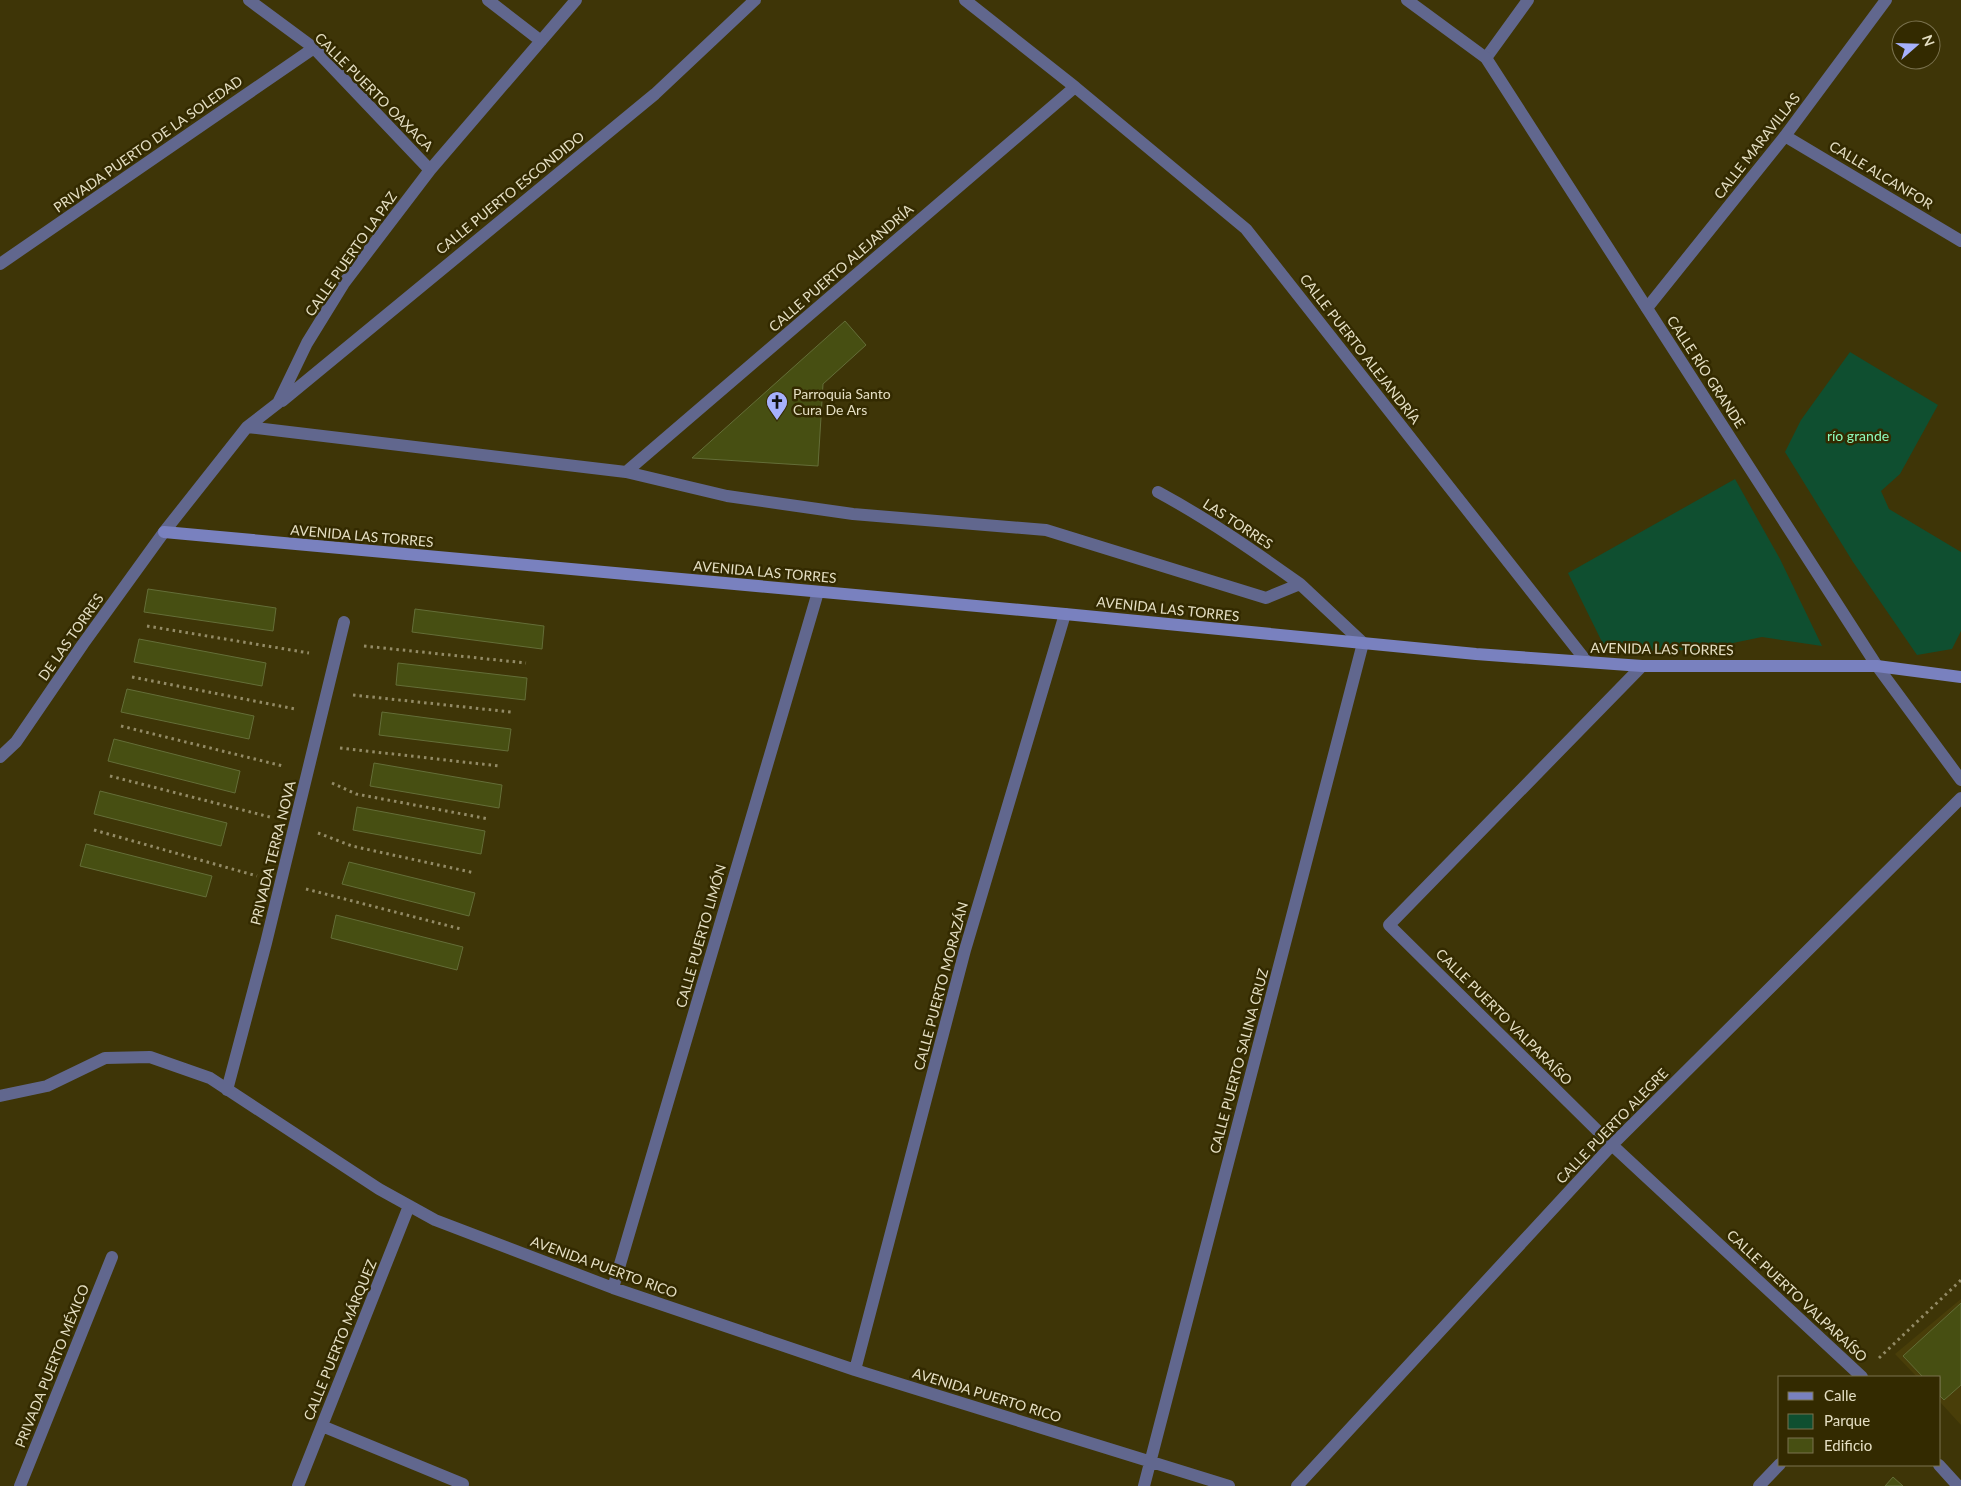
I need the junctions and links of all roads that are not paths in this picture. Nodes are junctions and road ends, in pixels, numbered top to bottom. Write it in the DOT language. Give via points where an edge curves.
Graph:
graph roads {
  1 [pos="249,0"];
  2 [pos="488,0"];
  3 [pos="576,0"];
  4 [pos="754,0"];
  5 [pos="965,0"];
  6 [pos="1407,0"];
  7 [pos="1528,0"];
  8 [pos="1886,0"];
  9 [pos="541,41"];
  10 [pos="314,48"];
  11 [pos="1486,58"];
  12 [pos="1075,87"];
  13 [pos="1785,136"];
  14 [pos="430,170"];
  15 [pos="1961,241"];
  16 [pos="0,264"];
  17 [pos="1647,308"];
  18 [pos="278,403"];
  19 [pos="247,427"];
  20 [pos="626,472"];
  21 [pos="1158,492"];
  22 [pos="164,532"];
  23 [pos="1300,584"];
  24 [pos="818,592"];
  25 [pos="1065,614"];
  26 [pos="344,622"];
  27 [pos="1363,643"];
  28 [pos="1587,662"];
  29 [pos="1642,666"];
  30 [pos="1877,666"];
  31 [pos="1961,677"];
  32 [pos="0,757"];
  33 [pos="1961,780"];
  34 [pos="1961,798"];
  35 [pos="227,1090"];
  36 [pos="0,1096"];
  37 [pos="1612,1144"];
  38 [pos="409,1206"];
  39 [pos="112,1257"];
  40 [pos="613,1288"];
  41 [pos="855,1370"];
  42 [pos="1860,1376"];
  43 [pos="322,1426"];
  44 [pos="1150,1462"];
  45 [pos="1778,1466"];
  46 [pos="1940,1466"];
  47 [pos="463,1484"];
  48 [pos="20,1486"];
  49 [pos="298,1486"];
  50 [pos="1144,1486"];
  51 [pos="1229,1486"];
  52 [pos="1297,1486"];
  53 [pos="1759,1486"];
  54 [pos="1958,1486"];
  1 -- 10 [label="street, CALLE PUERTO OAXACA"];
  2 -- 9 [label="street"];
  3 -- 9 [label="street, CALLE PUERTO LA PAZ"];
  4 -- 18 [label="street, CALLE PUERTO ESCONDIDO" via="655,94"];
  5 -- 12 [label="street, CALLE PUERTO ALEJANDRÍA"];
  6 -- 11 [label="street, CALLE RÍO GRANDE"];
  7 -- 11 [label="street"];
  8 -- 13 [label="street, CALLE MARAVILLAS"];
  9 -- 14 [label="street, CALLE PUERTO LA PAZ"];
  10 -- 14 [label="street, CALLE PUERTO OAXACA"];
  10 -- 16 [label="street, PRIVADA PUERTO DE LA SOLEDAD"];
  11 -- 17 [label="street, CALLE RÍO GRANDE"];
  12 -- 20 [label="street, CALLE PUERTO ALEJANDRÍA"];
  12 -- 28 [label="street, CALLE PUERTO ALEJANDRÍA" via="1246,229"];
  13 -- 15 [label="street, CALLE ALCANFOR"];
  13 -- 17 [label="street, CALLE MARAVILLAS"];
  14 -- 18 [label="street, CALLE PUERTO LA PAZ" via="344,283 307,343"];
  17 -- 30 [label="street, CALLE RÍO GRANDE"];
  18 -- 19 [label="street, CALLE PUERTO LA PAZ"];
  19 -- 20 [label="street, AVENIDA LAS TORRES"];
  19 -- 22 [label="street, CALLE PUERTO LA PAZ"];
  20 -- 23 [label="street, AVENIDA LAS TORRES" via="727,496 853,514 1046,530 1266,598"];
  21 -- 23 [label="street, LAS TORRES" via="1241,542"];
  22 -- 24 [label="main road, AVENIDA LAS TORRES"];
  22 -- 32 [label="street, DE LAS TORRES" via="16,742"];
  23 -- 27 [label="street"];
  24 -- 25 [label="main road, AVENIDA LAS TORRES"];
  24 -- 40 [label="street, CALLE PUERTO LIMÓN"];
  25 -- 27 [label="main road, AVENIDA LAS TORRES"];
  25 -- 41 [label="street, CALLE PUERTO MORAZÁN" via="965,950"];
  26 -- 35 [label="street, PRIVADA TERRA NOVA"];
  27 -- 28 [label="main road, AVENIDA LAS TORRES"];
  27 -- 44 [label="street, CALLE PUERTO SALINA CRUZ"];
  28 -- 29 [label="main road, AVENIDA LAS TORRES"];
  29 -- 30 [label="main road, AVENIDA LAS TORRES"];
  29 -- 37 [label="street, CALLE PUERTO VALPARAÍSO" via="1389,925"];
  30 -- 31 [label="main road, AVENIDA LAS TORRES"];
  30 -- 33 [label="street, CALLE RÍO GRANDE"];
  34 -- 37 [label="street, CALLE PUERTO ALEGRE"];
  35 -- 36 [label="street, AVENIDA PUERTO RICO" via="210,1078 150,1057 106,1058 47,1086"];
  35 -- 38 [label="street, AVENIDA PUERTO RICO" via="379,1190"];
  37 -- 42 [label="street, CALLE PUERTO VALPARAÍSO"];
  37 -- 52 [label="street, CALLE PUERTO ALEGRE"];
  38 -- 40 [label="street, AVENIDA PUERTO RICO" via="435,1220"];
  38 -- 43 [label="street, CALLE PUERTO MÁRQUEZ"];
  39 -- 48 [label="street, PRIVADA PUERTO MÉXICO"];
  40 -- 41 [label="street, AVENIDA PUERTO RICO"];
  41 -- 44 [label="street, AVENIDA PUERTO RICO"];
  43 -- 47 [label="street"];
  43 -- 49 [label="street, CALLE PUERTO MÁRQUEZ"];
  44 -- 50 [label="street, CALLE PUERTO SALINA CRUZ"];
  44 -- 51 [label="street, AVENIDA PUERTO RICO"];
  45 -- 53 [label="street"];
  46 -- 54 [label="street"];
}
